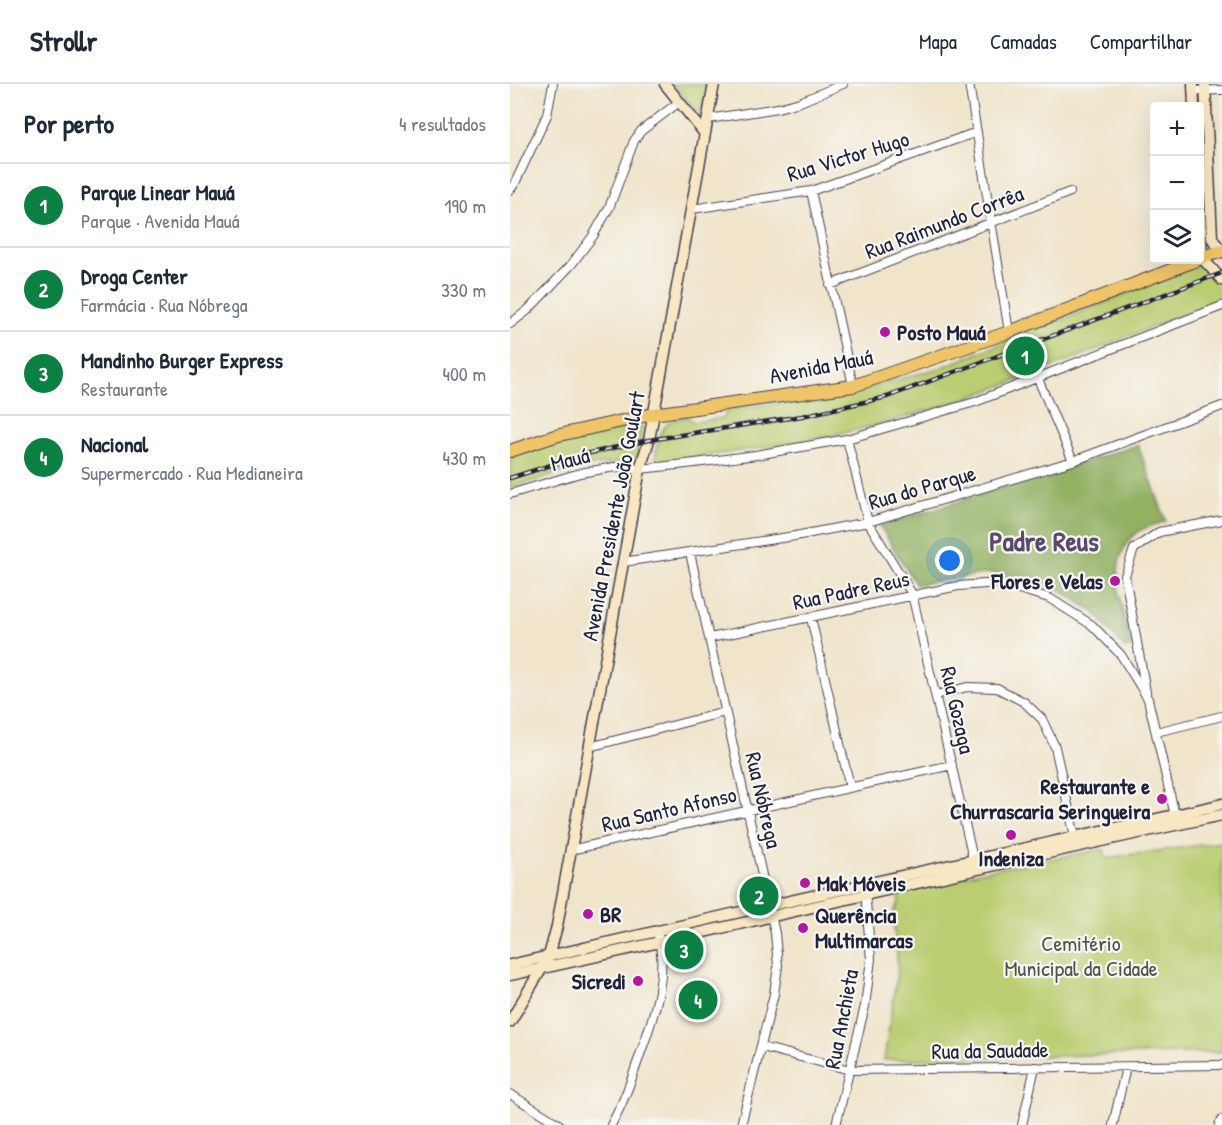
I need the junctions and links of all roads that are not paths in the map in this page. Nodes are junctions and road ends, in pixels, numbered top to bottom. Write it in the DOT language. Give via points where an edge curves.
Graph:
graph roads {
  1 [pos="553,84"];
  2 [pos="665,84"];
  3 [pos="714,84"];
  4 [pos="843,84"];
  5 [pos="969,84"];
  6 [pos="1193,88"];
  7 [pos="1206,88"];
  8 [pos="1222,90"];
  9 [pos="680,102"];
  10 [pos="708,119"];
  11 [pos="977,132"];
  12 [pos="705,134"];
  13 [pos="510,190"];
  14 [pos="811,191"];
  15 [pos="1070,192"];
  16 [pos="692,209"];
  17 [pos="992,224"];
  18 [pos="1222,251"];
  19 [pos="1204,256"];
  20 [pos="1204,263"];
  21 [pos="1184,264"];
  22 [pos="1222,280"];
  23 [pos="830,285"];
  24 [pos="1222,306"];
  25 [pos="510,324"];
  26 [pos="1009,332"];
  27 [pos="1038,379"];
  28 [pos="853,386"];
  29 [pos="1222,406"];
  30 [pos="653,414"];
  31 [pos="847,439"];
  32 [pos="510,451"];
  33 [pos="1073,461"];
  34 [pos="640,469"];
  35 [pos="510,494"];
  36 [pos="1222,520"];
  37 [pos="868,522"];
  38 [pos="690,553"];
  39 [pos="623,562"];
  40 [pos="912,594"];
  41 [pos="811,618"];
  42 [pos="710,638"];
  43 [pos="936,695"];
  44 [pos="1148,699"];
  45 [pos="725,712"];
  46 [pos="1222,716"];
  47 [pos="1156,732"];
  48 [pos="589,747"];
  49 [pos="952,765"];
  50 [pos="850,787"];
  51 [pos="748,810"];
  52 [pos="1217,811"];
  53 [pos="1177,820"];
  54 [pos="1076,842"];
  55 [pos="570,850"];
  56 [pos="974,865"];
  57 [pos="865,889"];
  58 [pos="770,912"];
  59 [pos="657,930"];
  60 [pos="688,930"];
  61 [pos="622,939"];
  62 [pos="660,942"];
  63 [pos="625,950"];
  64 [pos="580,955"];
  65 [pos="549,956"];
  66 [pos="510,965"];
  67 [pos="542,968"];
  68 [pos="510,975"];
  69 [pos="510,1022"];
  70 [pos="762,1047"];
  71 [pos="1222,1065"];
  72 [pos="1126,1066"];
  73 [pos="1035,1067"];
  74 [pos="850,1070"];
  75 [pos="510,1094"];
  76 [pos="1222,1120"];
  77 [pos="560,1125"];
  78 [pos="611,1125"];
  79 [pos="741,1125"];
  80 [pos="836,1125"];
  81 [pos="1022,1125"];
  82 [pos="1113,1125"];
  83 [pos="1219,1125"];
  1 -- 13 [label="street" via="547,115"];
  2 -- 9 [label="main road"];
  3 -- 10 [label="main road, Avenida Presidente João Goulart"];
  4 -- 10 [label="street" via="777,108"];
  5 -- 11 [label="street"];
  6 -- 7 [label="street"];
  7 -- 8 [label="street"];
  7 -- 18 [label="main road" via="1212,238"];
  9 -- 12 [label="main road"];
  9 -- 25 [label="street" via="641,131 593,236 571,265"];
  10 -- 12 [label="main road, Avenida Presidente João Goulart"];
  11 -- 14 [label="street, Rua Victor Hugo"];
  11 -- 17 [label="street"];
  12 -- 16 [label="main road, Avenida Presidente João Goulart"];
  14 -- 16 [label="street, Rua Victor Hugo"];
  14 -- 23 [label="street"];
  15 -- 17 [label="street, Rua Raimundo Corrêa"];
  16 -- 30 [label="main road, Avenida Presidente João Goulart"];
  17 -- 23 [label="street, Rua Raimundo Corrêa"];
  17 -- 26 [label="street"];
  18 -- 19 [label="main road, Avenida Mauá"];
  20 -- 22 [label="main road"];
  21 -- 26 [label="main road, Avenida Mauá"];
  23 -- 28 [label="street"];
  24 -- 27 [label="street"];
  26 -- 28 [label="main road, Avenida Mauá"];
  27 -- 31 [label="street" via="975,402"];
  27 -- 33 [label="street"];
  28 -- 30 [label="main road, Avenida Mauá"];
  29 -- 33 [label="street, Rua do Parque"];
  30 -- 32 [label="main road, Avenida Mauá" via="555,436"];
  30 -- 34 [label="main road, Avenida Presidente João Goulart"];
  31 -- 34 [label="street"];
  31 -- 37 [label="street, Rua Gozaga"];
  33 -- 37 [label="street, Rua do Parque"];
  34 -- 35 [label="street, Mauá" via="615,467 580,473"];
  34 -- 39 [label="main road, Avenida Presidente João Goulart"];
  36 -- 44 [label="street" via="1159,532 1134,549 1125,576"];
  37 -- 38 [label="street, Rua do Parque"];
  37 -- 40 [label="street, Rua Gozaga"];
  38 -- 39 [label="street, Rua do Parque"];
  38 -- 42 [label="street, Rua Nóbrega"];
  39 -- 48 [label="main road, Avenida Presidente João Goulart"];
  40 -- 41 [label="street, Rua Padre Reus"];
  40 -- 43 [label="street, Rua Gozaga"];
  40 -- 44 [label="street, Rua Padre Reus" via="999,583 1050,598 1092,625 1121,655"];
  41 -- 42 [label="street, Rua Padre Reus"];
  41 -- 50 [label="street"];
  42 -- 45 [label="street, Rua Nóbrega"];
  43 -- 49 [label="street, Rua Gozaga"];
  43 -- 54 [label="street" via="967,687 997,688 1024,702 1042,719 1054,747"];
  44 -- 47 [label="street, Rua Padre Reus"];
  45 -- 48 [label="street"];
  45 -- 51 [label="street, Rua Nóbrega"];
  46 -- 47 [label="street"];
  47 -- 53 [label="street, Rua Padre Reus"];
  48 -- 55 [label="main road, Avenida Presidente João Goulart"];
  49 -- 50 [label="street, Rua Santo Afonso"];
  49 -- 56 [label="street, Rua Gozaga"];
  50 -- 51 [label="street, Rua Santo Afonso"];
  51 -- 55 [label="street, Rua Santo Afonso"];
  51 -- 58 [label="street, Rua Nóbrega"];
  52 -- 53 [label="main road"];
  53 -- 54 [label="main road"];
  54 -- 56 [label="main road"];
  55 -- 65 [label="main road, Avenida Presidente João Goulart"];
  56 -- 57 [label="main road"];
  57 -- 58 [label="main road"];
  57 -- 74 [label="street, Rua Anchieta" via="872,959 866,1006"];
  58 -- 60 [label="main road"];
  58 -- 70 [label="street, Rua Nóbrega" via="778,966"];
  59 -- 60 [label="main road"];
  59 -- 61 [label="main road"];
  59 -- 62 [label="street"];
  60 -- 62 [label="main road"];
  61 -- 63 [label="main road"];
  61 -- 64 [label="main road"];
  62 -- 63 [label="main road"];
  62 -- 78 [label="street" via="662,975 654,1015 624,1102"];
  63 -- 64 [label="main road"];
  64 -- 65 [label="main road"];
  64 -- 67 [label="main road"];
  65 -- 66 [label="main road"];
  65 -- 67 [label="main road, Avenida Presidente João Goulart"];
  67 -- 68 [label="main road"];
  67 -- 69 [label="main road, Avenida Presidente João Goulart"];
  70 -- 74 [label="street, Rua da Saudade"];
  70 -- 79 [label="street, Rua Nóbrega"];
  71 -- 72 [label="street, Rua da Saudade"];
  72 -- 73 [label="street, Rua da Saudade"];
  72 -- 82 [label="street"];
  73 -- 74 [label="street, Rua da Saudade"];
  73 -- 81 [label="street"];
  74 -- 80 [label="street, Rua Anchieta"];
  75 -- 77 [label="street"];
  76 -- 83 [label="street"];
}
